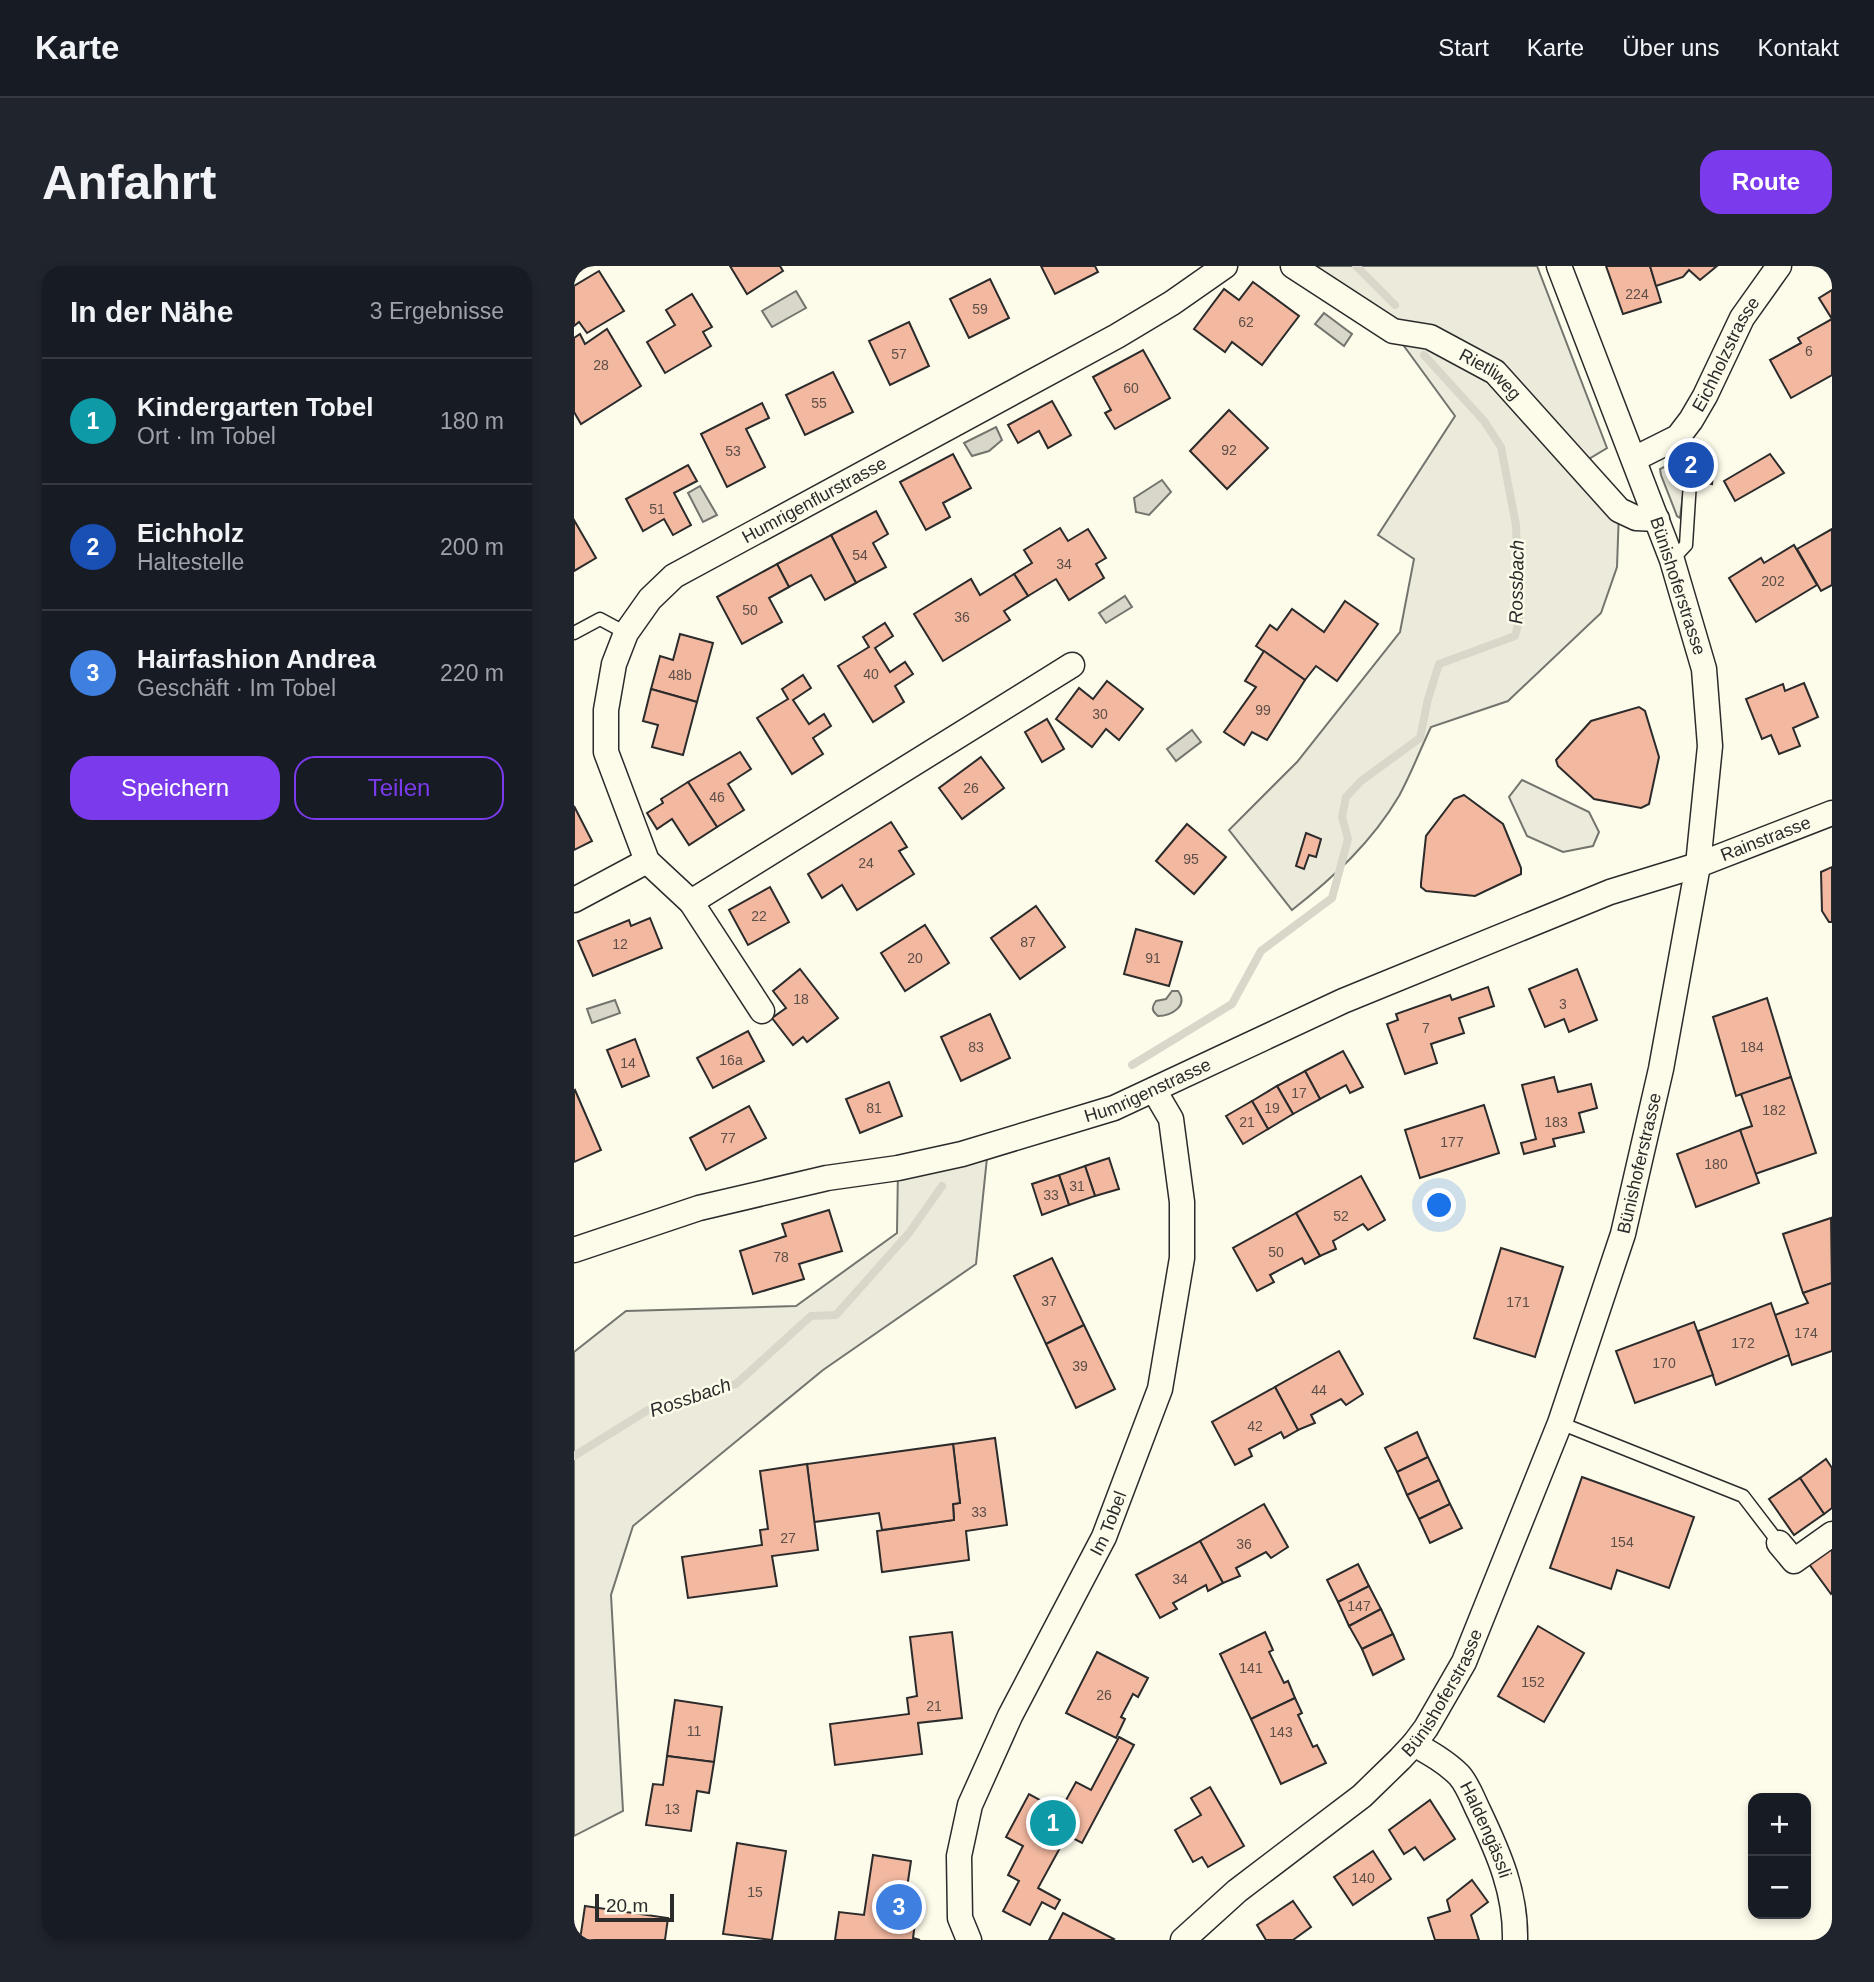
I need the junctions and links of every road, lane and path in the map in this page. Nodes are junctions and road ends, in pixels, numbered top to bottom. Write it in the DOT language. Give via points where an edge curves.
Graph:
graph roads {
  1 [pos="1225,266"];
  2 [pos="1293,266"];
  3 [pos="1559,266"];
  4 [pos="1779,266"];
  5 [pos="1678,437"];
  6 [pos="1634,459"];
  7 [pos="1657,519"];
  8 [pos="1679,552"];
  9 [pos="626,632"];
  10 [pos="574,633"];
  11 [pos="1072,665"];
  12 [pos="1832,813"];
  13 [pos="647,861"];
  14 [pos="1698,865"];
  15 [pos="574,900"];
  16 [pos="691,902"];
  17 [pos="762,1011"];
  18 [pos="1154,1090"];
  19 [pos="574,1250"];
  20 [pos="1560,1423"];
  21 [pos="1832,1534"];
  22 [pos="1779,1543"];
  23 [pos="1415,1744"];
  24 [pos="969,1940"];
  25 [pos="1183,1940"];
  26 [pos="1515,1940"];
  1 -- 9 [label="street, Humrigenflurstrasse" via="1117,336 674,576"];
  2 -- 7 [label="street, Rietliweg" via="1393,331 1430,337 1495,372 1619,510 1636,518"];
  3 -- 6 [label="street, Bünishoferstrasse"];
  4 -- 5 [label="street, Eichholzstrasse" via="1742,318 1705,396"];
  5 -- 6 [label="street"];
  5 -- 8 [label="lane" via="1692,450"];
  6 -- 7 [label="street, Bünishoferstrasse"];
  7 -- 8 [label="street, Bünishoferstrasse"];
  8 -- 14 [label="street, Bünishoferstrasse" via="1704,669 1710,746"];
  9 -- 10 [label="lane" via="600,619"];
  9 -- 13 [label="street, Humrigenflurstrasse" via="608,698 606,752"];
  11 -- 16 [label="street"];
  12 -- 14 [label="street, Rainstrasse"];
  13 -- 15 [label="street"];
  13 -- 16 [label="street, Humrigenflurstrasse"];
  14 -- 18 [label="street, Humrigenstrasse" via="1610,892 1343,1001"];
  14 -- 20 [label="street, Bünishoferstrasse" via="1661,1069 1623,1234"];
  16 -- 17 [label="street, Humrigenflurstrasse"];
  18 -- 19 [label="street, Humrigenstrasse" via="1114,1108 988,1148 699,1208"];
  18 -- 24 [label="street, Im Tobel" via="1171,1119 1182,1202 1182,1258 1160,1389 1104,1537 1010,1716 970,1805 959,1856 960,1918"];
  20 -- 22 [label="lane" via="1743,1496"];
  20 -- 23 [label="street, Bünishoferstrasse" via="1464,1662"];
  21 -- 22 [label="street" via="1794,1561"];
  23 -- 25 [label="street, Bünishoferstrasse" via="1362,1796 1237,1891"];
  23 -- 26 [label="street, Haldengässli" via="1446,1764 1467,1787 1506,1875"];
}
